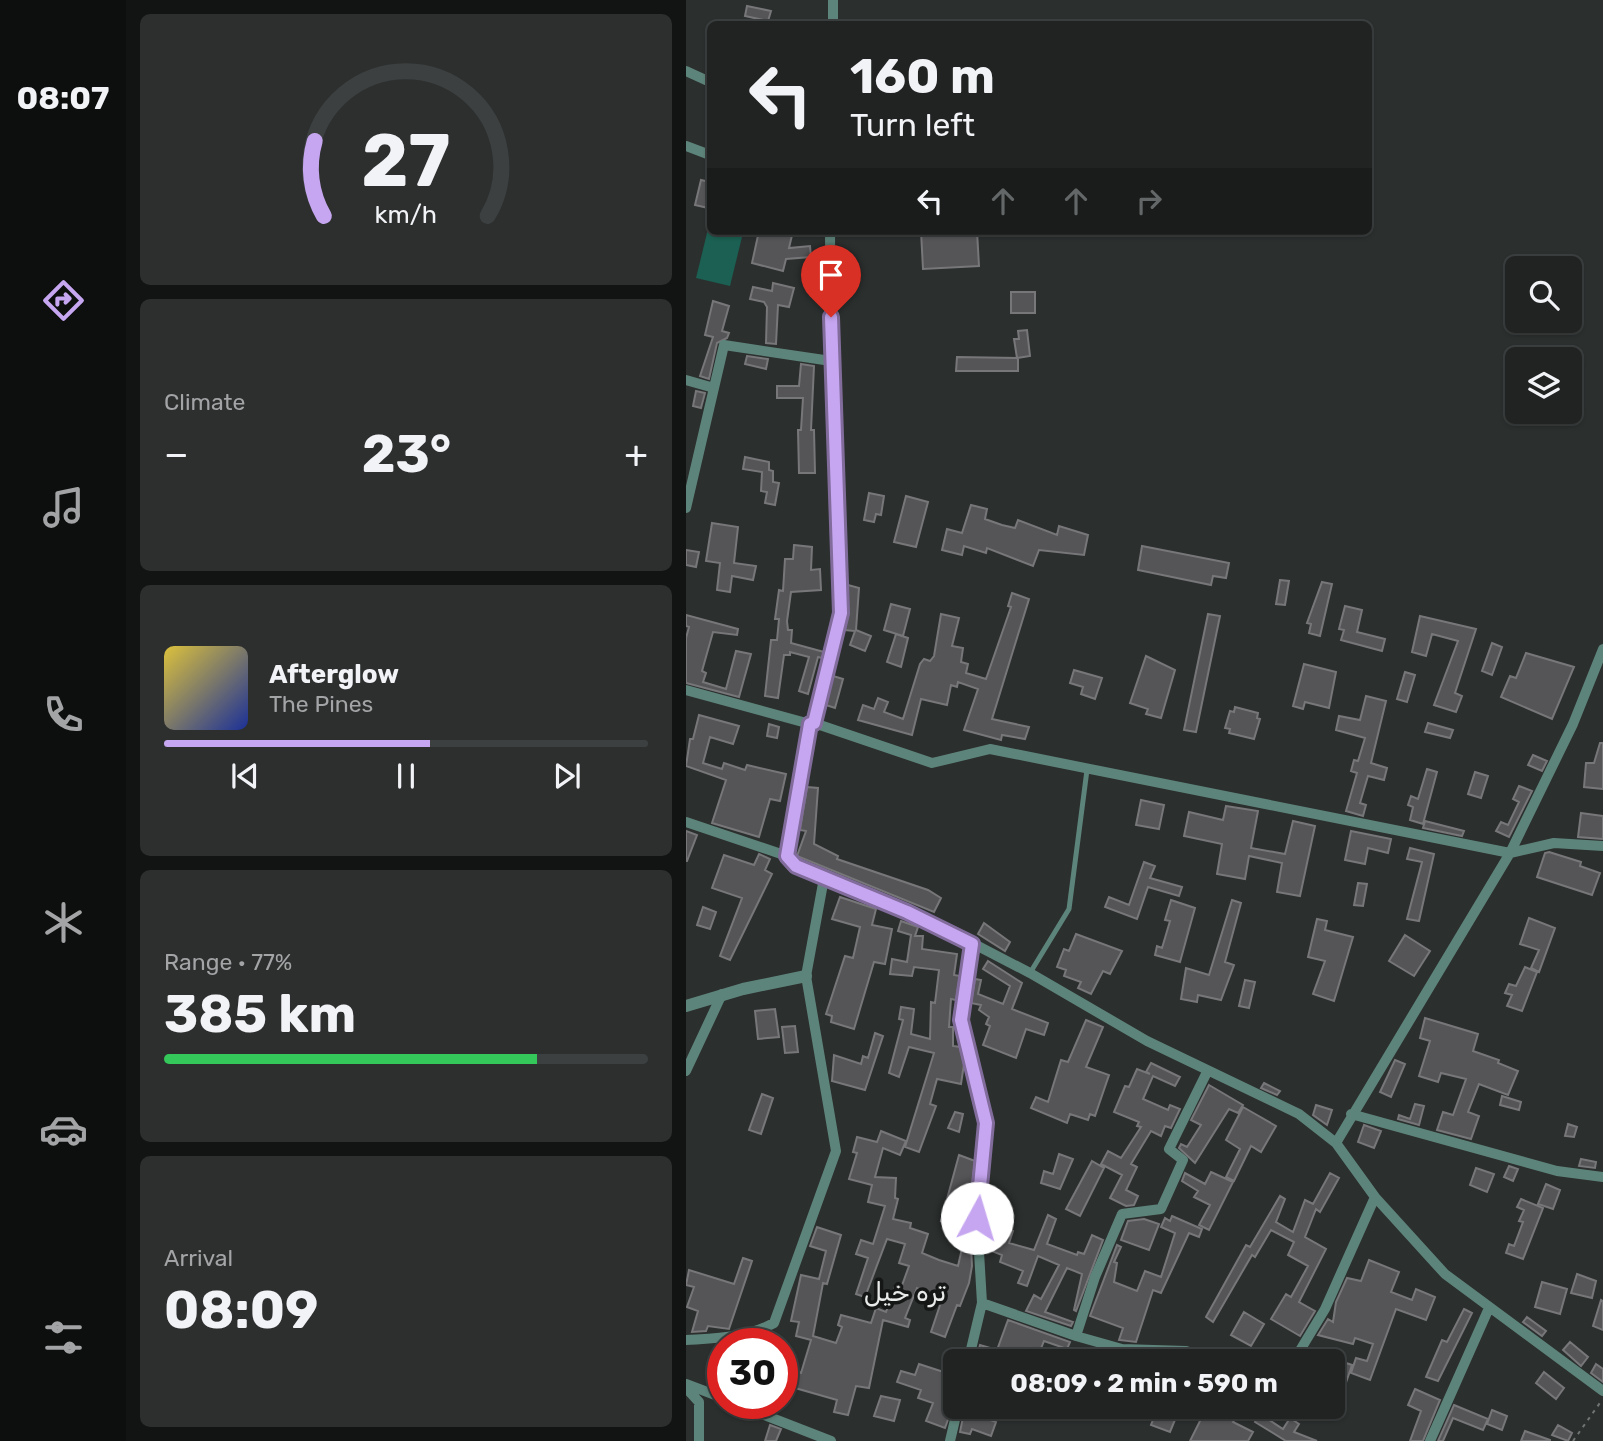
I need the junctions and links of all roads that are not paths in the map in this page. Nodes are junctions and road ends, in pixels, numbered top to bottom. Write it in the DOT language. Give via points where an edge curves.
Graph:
graph roads {
  1 [pos="833,0"];
  2 [pos="833,21"];
  3 [pos="686,71"];
  4 [pos="707,81"];
  5 [pos="686,146"];
  6 [pos="707,154"];
  7 [pos="830,235"];
  8 [pos="831,361"];
  9 [pos="686,380"];
  10 [pos="714,388"];
  11 [pos="686,508"];
  12 [pos="1603,649"];
  13 [pos="686,691"];
  14 [pos="812,723"];
  15 [pos="1087,770"];
  16 [pos="686,822"];
  17 [pos="1603,846"];
  18 [pos="1510,853"];
  19 [pos="787,856"];
  20 [pos="824,878"];
  21 [pos="972,944"];
  22 [pos="1030,973"];
  23 [pos="806,976"];
  24 [pos="722,994"];
  25 [pos="686,1006"];
  26 [pos="686,1071"];
  27 [pos="1207,1072"];
  28 [pos="1351,1114"];
  29 [pos="1336,1143"];
  30 [pos="1603,1177"];
  31 [pos="1375,1197"];
  32 [pos="982,1303"];
  33 [pos="1489,1308"];
  34 [pos="1076,1336"];
  35 [pos="686,1340"];
  36 [pos="971,1349"];
  37 [pos="1122,1349"];
  38 [pos="1301,1349"];
  39 [pos="686,1386"];
  40 [pos="1603,1391"];
  41 [pos="707,1393"];
  42 [pos="775,1419"];
  43 [pos="955,1419"];
  44 [pos="699,1441"];
  45 [pos="831,1441"];
  46 [pos="950,1441"];
  47 [pos="1430,1441"];
  1 -- 2 [label="street"];
  3 -- 4 [label="street"];
  5 -- 6 [label="street"];
  7 -- 8 [label="street"];
  8 -- 10 [label="street" via="724,345"];
  8 -- 14 [label="street" via="841,613"];
  9 -- 10 [label="street"];
  10 -- 11 [label="street"];
  12 -- 18 [label="street"];
  13 -- 14 [label="street"];
  14 -- 15 [label="street" via="932,763 990,749"];
  14 -- 19 [label="street"];
  15 -- 18 [label="street"];
  15 -- 22 [label="lane" via="1069,909"];
  16 -- 19 [label="street"];
  17 -- 18 [label="street" via="1554,843"];
  18 -- 28 [label="street"];
  19 -- 20 [label="street" via="796,866"];
  20 -- 21 [label="street"];
  20 -- 23 [label="street"];
  21 -- 22 [label="street"];
  21 -- 32 [label="street" via="961,1020 986,1123 977,1218"];
  22 -- 27 [label="street"];
  23 -- 24 [label="street"];
  23 -- 35 [label="street" via="836,1151 827,1183 774,1323 733,1337"];
  24 -- 25 [label="street"];
  24 -- 26 [label="street"];
  27 -- 29 [label="street" via="1299,1114"];
  27 -- 34 [label="street" via="1169,1149 1183,1160 1161,1209 1122,1214"];
  28 -- 29 [label="street"];
  28 -- 30 [label="street" via="1557,1171"];
  29 -- 31 [label="street"];
  31 -- 33 [label="street" via="1445,1274"];
  31 -- 38 [label="street" via="1325,1309"];
  32 -- 34 [label="street"];
  32 -- 36 [label="street"];
  33 -- 40 [label="street"];
  33 -- 47 [label="street"];
  34 -- 37 [label="street"];
  39 -- 41 [label="street"];
  39 -- 44 [label="street" via="699,1402"];
  42 -- 45 [label="street"];
  43 -- 46 [label="street"];
}
